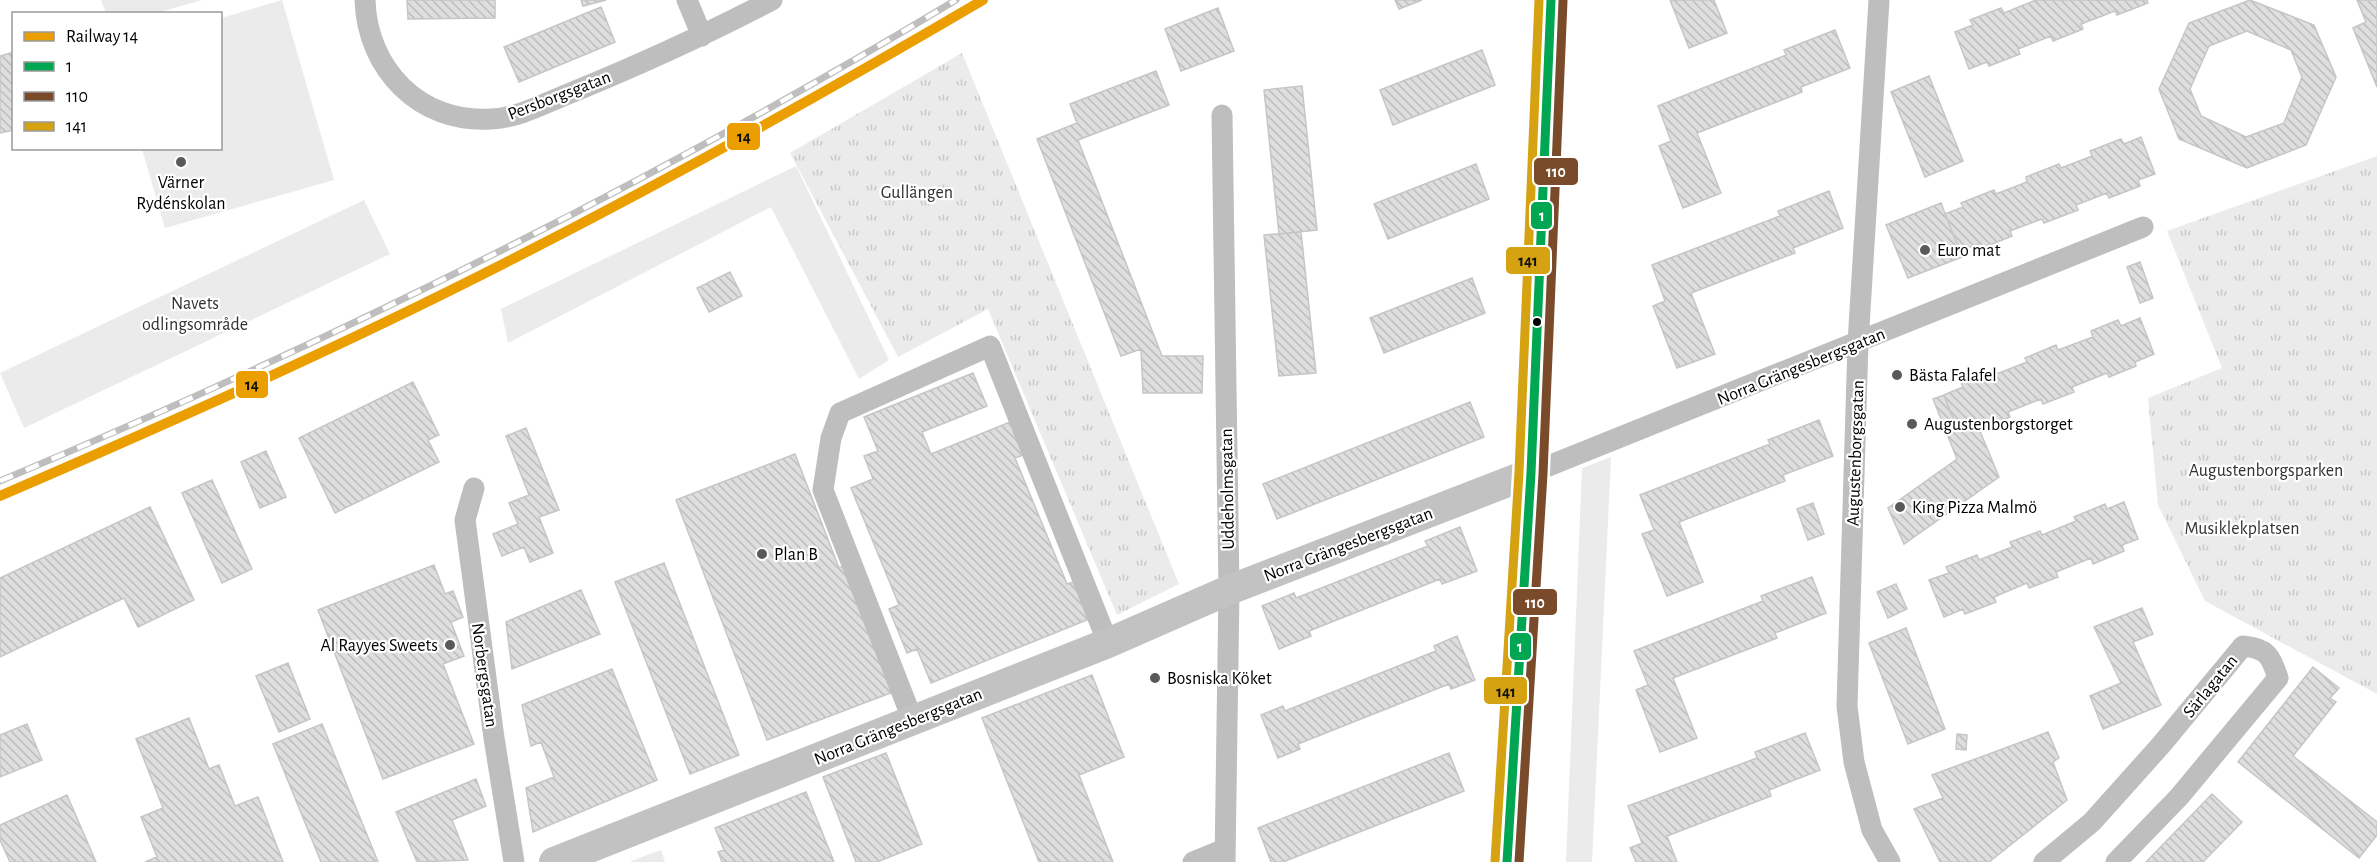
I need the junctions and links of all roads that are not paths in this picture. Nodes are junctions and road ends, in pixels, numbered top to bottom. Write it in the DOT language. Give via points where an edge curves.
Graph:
graph roads {
  1 [pos="365,0"];
  2 [pos="687,0"];
  3 [pos="772,0"];
  4 [pos="1551,0"];
  5 [pos="1879,0"];
  6 [pos="702,36"];
  7 [pos="1222,115"];
  8 [pos="2144,227"];
  9 [pos="1858,343"];
  10 [pos="1531,473"];
  11 [pos="474,488"];
  12 [pos="1229,590"];
  13 [pos="1108,643"];
  14 [pos="913,721"];
  15 [pos="1225,855"];
  16 [pos="514,862"];
  17 [pos="554,862"];
  18 [pos="1193,862"];
  19 [pos="1507,862"];
  20 [pos="1890,862"];
  21 [pos="2044,862"];
  22 [pos="2116,862"];
  1 -- 6 [label="street, Persborgsgatan" via="373,47 393,79 424,105 457,117 492,119 519,113"];
  2 -- 6 [label="street"];
  3 -- 6 [label="street, Persborgsgatan"];
  4 -- 10 [label="street"];
  5 -- 9 [label="street, Augustenborgsgatan"];
  7 -- 12 [label="street, Uddeholmsgatan"];
  8 -- 9 [label="street, Norra Grängesbergsgatan"];
  9 -- 10 [label="street, Norra Grängesbergsgatan"];
  9 -- 20 [label="street, Augustenborgsgatan" via="1846,706 1854,762 1872,830"];
  10 -- 12 [label="street, Norra Grängesbergsgatan"];
  10 -- 19 [label="street"];
  11 -- 16 [label="street, Norbergsgatan" via="465,520"];
  12 -- 13 [label="street, Norra Grängesbergsgatan"];
  12 -- 15 [label="street, Uddeholmsgatan"];
  13 -- 14 [label="street, Norra Grängesbergsgatan"];
  13 -- 14 [label="street" via="990,346 840,413 831,438 823,490"];
  14 -- 17 [label="street, Norra Grängesbergsgatan"];
  15 -- 18 [label="street"];
  21 -- 22 [label="street, Särlagatan" via="2092,822 2242,646 2258,647 2271,658 2278,678 2179,797"];
}
